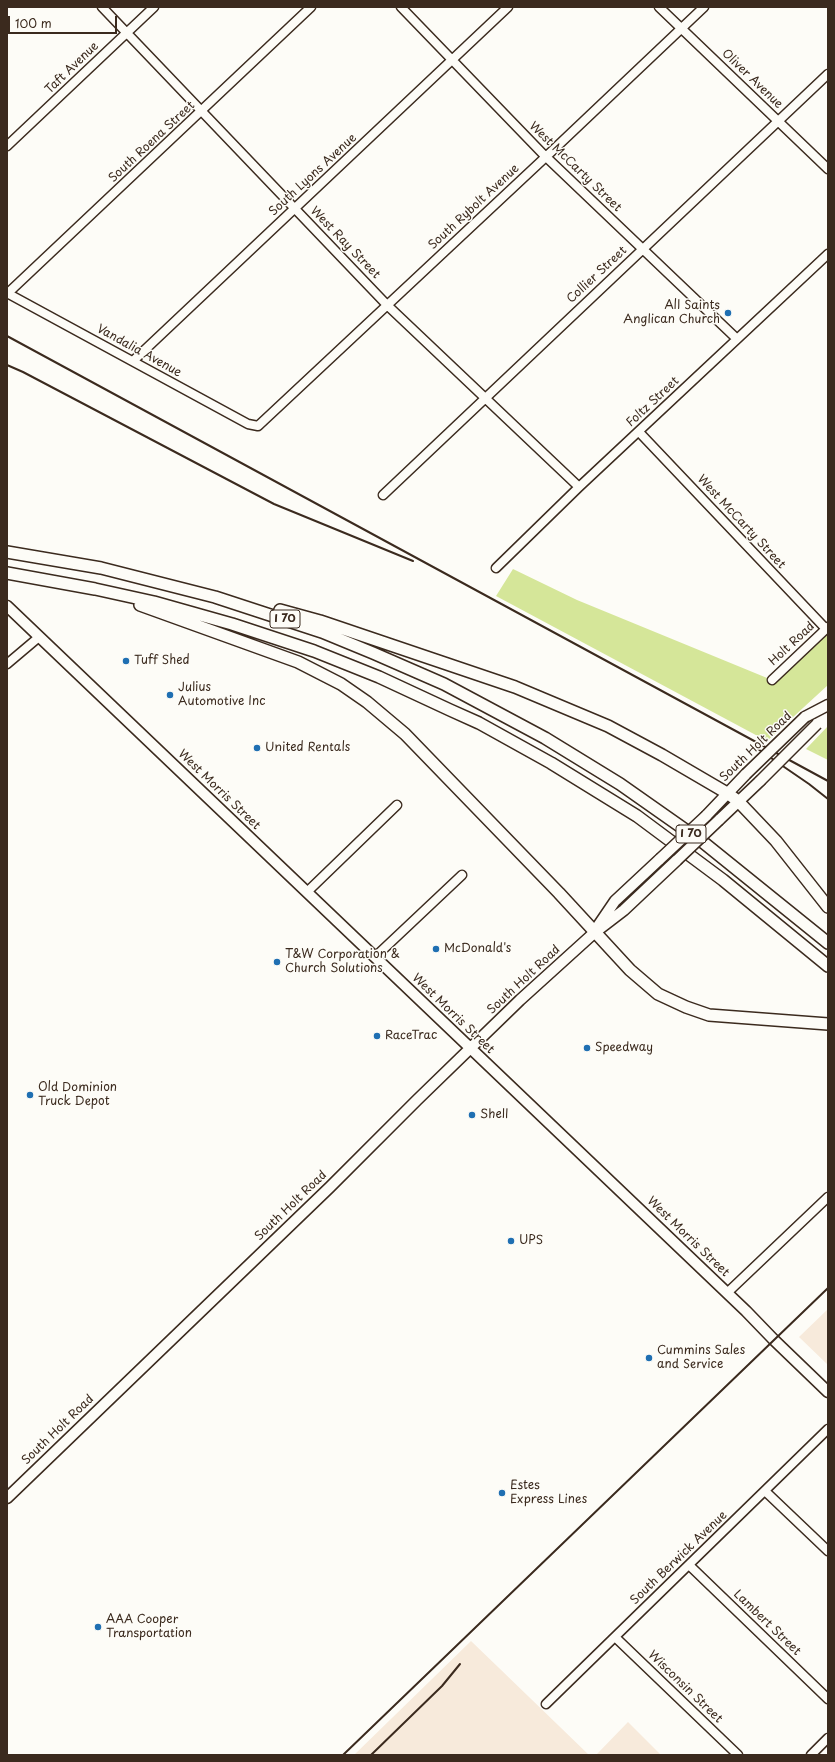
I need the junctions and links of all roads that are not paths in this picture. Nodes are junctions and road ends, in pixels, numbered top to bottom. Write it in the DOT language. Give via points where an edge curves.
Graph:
graph roads {
  1 [pos="102,7"];
  2 [pos="154,7"];
  3 [pos="311,7"];
  4 [pos="400,7"];
  5 [pos="508,7"];
  6 [pos="659,7"];
  7 [pos="704,7"];
  8 [pos="681,29"];
  9 [pos="126,33"];
  10 [pos="452,60"];
  11 [pos="828,74"];
  12 [pos="201,111"];
  13 [pos="778,122"];
  14 [pos="7,146"];
  15 [pos="546,157"];
  16 [pos="828,169"];
  17 [pos="294,209"];
  18 [pos="643,249"];
  19 [pos="828,254"];
  20 [pos="8,293"];
  21 [pos="387,305"];
  22 [pos="737,339"];
  23 [pos="134,361"];
  24 [pos="485,398"];
  25 [pos="261,424"];
  26 [pos="639,432"];
  27 [pos="579,487"];
  28 [pos="383,495"];
  29 [pos="7,552"];
  30 [pos="496,568"];
  31 [pos="7,573"];
  32 [pos="95,589"];
  33 [pos="215,597"];
  34 [pos="7,606"];
  35 [pos="827,628"];
  36 [pos="39,637"];
  37 [pos="7,664"];
  38 [pos="772,680"];
  39 [pos="827,706"];
  40 [pos="727,793"];
  41 [pos="738,801"];
  42 [pos="397,805"];
  43 [pos="462,875"];
  44 [pos="307,892"];
  45 [pos="828,907"];
  46 [pos="594,932"];
  47 [pos="828,943"];
  48 [pos="375,957"];
  49 [pos="828,966"];
  50 [pos="828,1024"];
  51 [pos="470,1048"];
  52 [pos="828,1197"];
  53 [pos="727,1293"];
  54 [pos="828,1392"];
  55 [pos="828,1429"];
  56 [pos="765,1491"];
  57 [pos="7,1498"];
  58 [pos="828,1551"];
  59 [pos="689,1565"];
  60 [pos="616,1637"];
  61 [pos="828,1699"];
  62 [pos="546,1704"];
  63 [pos="828,1738"];
  64 [pos="738,1755"];
  65 [pos="810,1755"];
  1 -- 9 [label="street, West Ray Street"];
  2 -- 9 [label="street, Taft Avenue"];
  3 -- 12 [label="street, South Roena Street"];
  4 -- 10 [label="street, West McCarty Street"];
  5 -- 10 [label="street, South Lyons Avenue"];
  6 -- 8 [label="street, Oliver Avenue"];
  7 -- 8 [label="street, South Rybolt Avenue"];
  8 -- 13 [label="street, Oliver Avenue"];
  8 -- 15 [label="street, South Rybolt Avenue"];
  9 -- 12 [label="street, West Ray Street"];
  9 -- 14 [label="street, Taft Avenue"];
  10 -- 15 [label="street, West McCarty Street"];
  10 -- 17 [label="street, South Lyons Avenue"];
  11 -- 13 [label="street, Collier Street"];
  12 -- 17 [label="street, West Ray Street"];
  12 -- 20 [label="street, South Roena Street"];
  13 -- 16 [label="street, Oliver Avenue"];
  13 -- 18 [label="street, Collier Street"];
  15 -- 18 [label="street, West McCarty Street"];
  15 -- 21 [label="street, South Rybolt Avenue"];
  17 -- 21 [label="street, West Ray Street"];
  17 -- 23 [label="street, South Lyons Avenue"];
  18 -- 22 [label="street, West McCarty Street"];
  18 -- 24 [label="street, Collier Street"];
  19 -- 22 [label="street, Foltz Street"];
  20 -- 23 [label="street, Vandalia Avenue"];
  21 -- 24 [label="street, West Ray Street"];
  21 -- 25 [label="street, South Rybolt Avenue"];
  22 -- 26 [label="street, Foltz Street"];
  23 -- 25 [label="street, Vandalia Avenue" via="248,424"];
  24 -- 27 [label="street, West Ray Street"];
  24 -- 28 [label="street, Collier Street"];
  26 -- 27 [label="street, Foltz Street"];
  26 -- 35 [label="street, West McCarty Street"];
  27 -- 30 [label="street, Foltz Street"];
  29 -- 33 [label="highway, I 70" via="101,568"];
  31 -- 32 [label="highway, I 70"];
  32 -- 46 [label="highway" via="298,662 358,695 405,734"];
  32 -- 49 [label="highway, I 70" via="204,616 314,651 402,687 479,723 566,772 649,825 723,880"];
  33 -- 40 [label="highway" via="277,609 320,622 527,692 615,730"];
  33 -- 47 [label="highway, I 70" via="295,622 374,653 468,696 545,738 620,784 688,831"];
  34 -- 36 [label="main road, West Morris Street"];
  35 -- 38 [label="street, Holt Road"];
  36 -- 37 [label="street"];
  36 -- 44 [label="main road, West Morris Street"];
  39 -- 40 [label="main road, South Holt Road, bridge" via="805,717"];
  39 -- 41 [label="main road, South Holt Road, bridge" via="817,724"];
  40 -- 41 [label="highway"];
  40 -- 46 [label="main road, South Holt Road, bridge" via="615,901"];
  41 -- 45 [label="highway" via="776,841"];
  41 -- 46 [label="main road, South Holt Road, bridge" via="624,910"];
  42 -- 44 [label="street"];
  43 -- 48 [label="street"];
  44 -- 48 [label="main road, West Morris Street"];
  46 -- 50 [label="highway" via="640,979 666,998 686,1007 721,1017"];
  46 -- 51 [label="main road, South Holt Road"];
  48 -- 51 [label="main road, West Morris Street"];
  51 -- 53 [label="main road, West Morris Street"];
  51 -- 57 [label="main road, South Holt Road" via="326,1191"];
  52 -- 53 [label="street"];
  53 -- 54 [label="main road, West Morris Street"];
  55 -- 56 [label="street, South Berwick Avenue"];
  56 -- 58 [label="street"];
  56 -- 59 [label="street, South Berwick Avenue"];
  59 -- 60 [label="street, South Berwick Avenue"];
  59 -- 61 [label="street, Lambert Street"];
  60 -- 62 [label="street, South Berwick Avenue"];
  60 -- 64 [label="street, Wisconsin Street"];
  63 -- 65 [label="street"];
}
